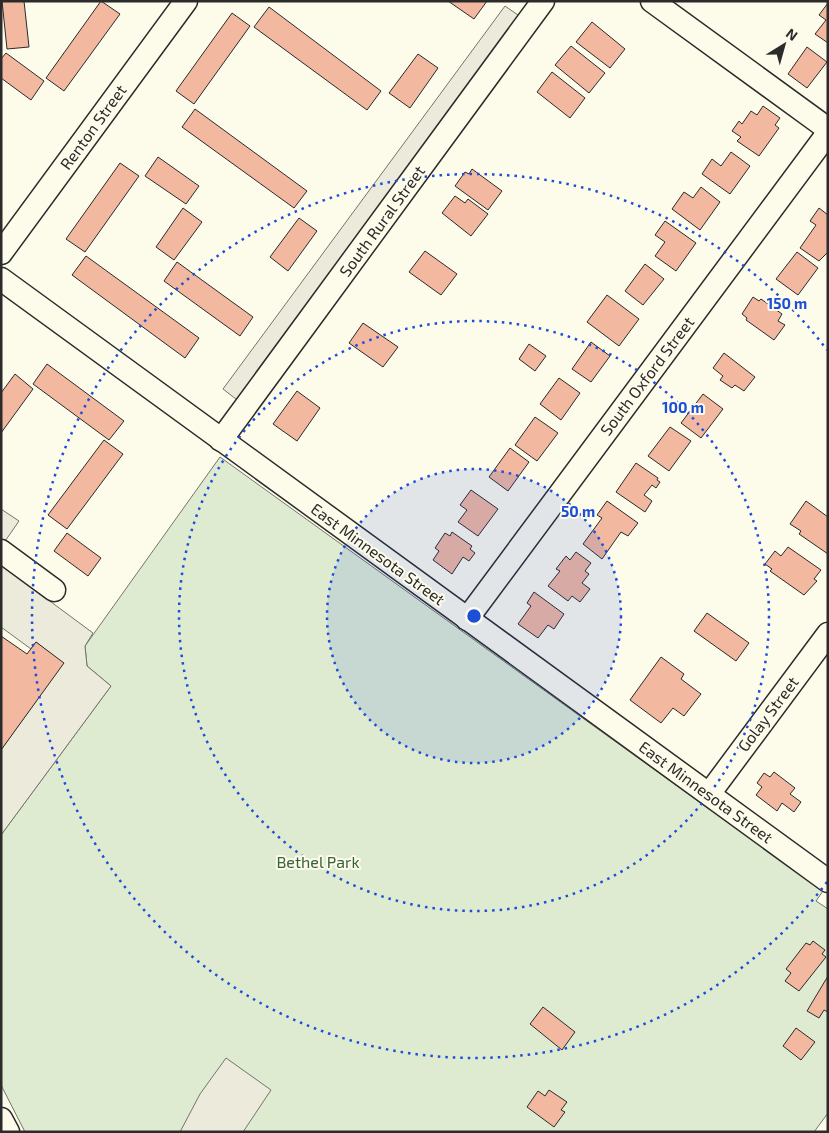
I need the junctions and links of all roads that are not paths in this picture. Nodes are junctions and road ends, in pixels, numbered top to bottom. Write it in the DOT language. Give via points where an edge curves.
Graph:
graph roads {
  1 [pos="186,1"];
  2 [pos="543,1"];
  3 [pos="652,1"];
  4 [pos="828,129"];
  5 [pos="828,133"];
  6 [pos="1,252"];
  7 [pos="1,279"];
  8 [pos="221,440"];
  9 [pos="1,551"];
  10 [pos="54,590"];
  11 [pos="467,619"];
  12 [pos="828,634"];
  13 [pos="709,794"];
  14 [pos="828,881"];
  15 [pos="1,1119"];
  16 [pos="8,1132"];
  1 -- 6 [label="street, Renton Street"];
  2 -- 8 [label="street, South Rural Street"];
  3 -- 4 [label="street"];
  5 -- 11 [label="street, South Oxford Street"];
  7 -- 8 [label="street, East Minnesota Street"];
  8 -- 11 [label="street, East Minnesota Street"];
  9 -- 10 [label="street"];
  11 -- 13 [label="street, East Minnesota Street"];
  12 -- 13 [label="street, Golay Street"];
  13 -- 14 [label="street, East Minnesota Street"];
  15 -- 16 [label="street"];
}
